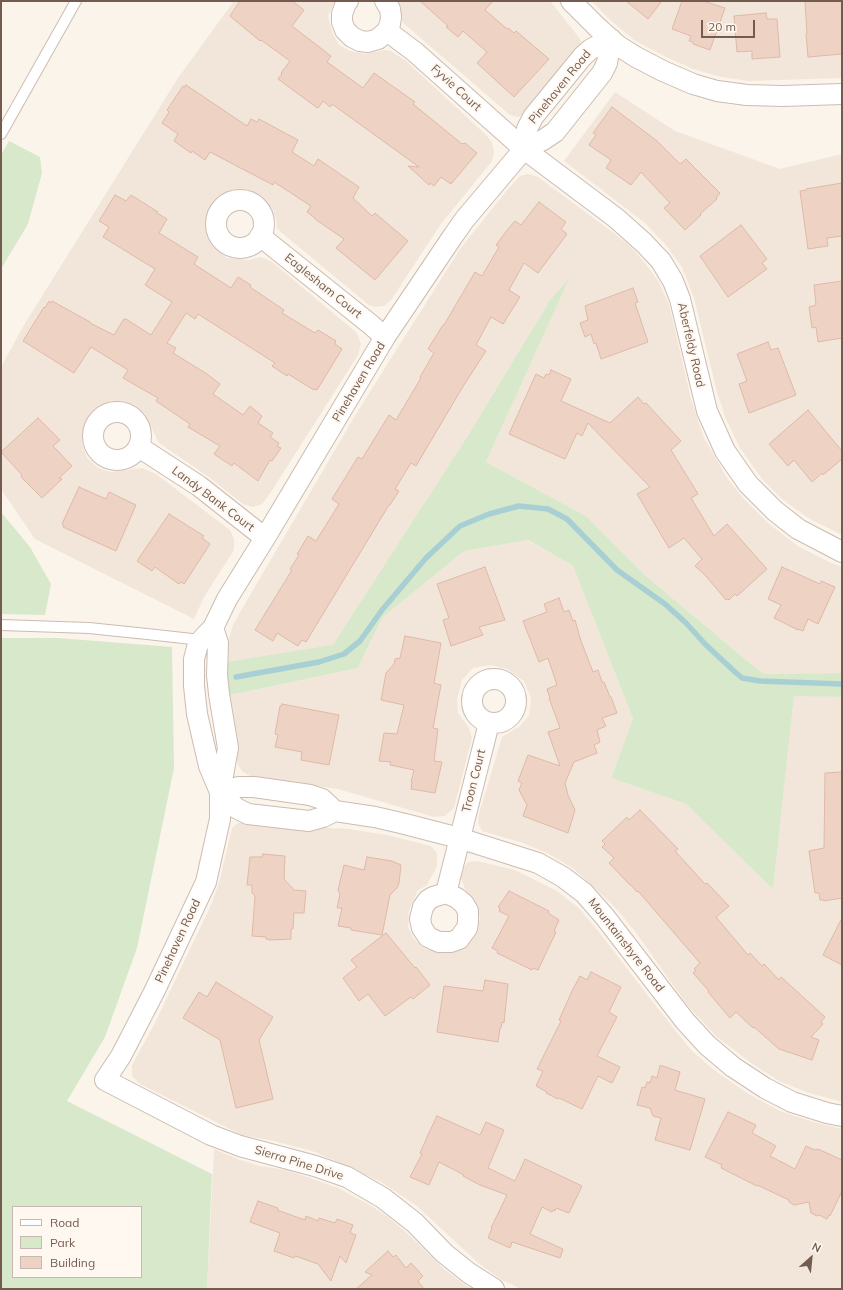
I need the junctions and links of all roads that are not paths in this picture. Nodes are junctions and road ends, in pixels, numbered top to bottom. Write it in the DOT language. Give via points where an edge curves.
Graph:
graph roads {
  1 [pos="76,1"];
  2 [pos="348,1"];
  3 [pos="385,1"];
  4 [pos="571,1"];
  5 [pos="386,31"];
  6 [pos="611,39"];
  7 [pos="842,94"];
  8 [pos="1,134"];
  9 [pos="524,149"];
  10 [pos="260,236"];
  11 [pos="385,337"];
  12 [pos="139,447"];
  13 [pos="265,538"];
  14 [pos="842,552"];
  15 [pos="1,625"];
  16 [pos="207,634"];
  17 [pos="488,723"];
  18 [pos="220,792"];
  19 [pos="335,811"];
  20 [pos="459,838"];
  21 [pos="446,893"];
  22 [pos="105,1080"];
  23 [pos="842,1116"];
  24 [pos="494,1289"];
  1 -- 8 [label="lane"];
  2 -- 5 [label="street" via="342,14 342,22 352,37 368,42 378,39"];
  3 -- 5 [label="street" via="390,9 391,18"];
  4 -- 6 [label="street"];
  5 -- 9 [label="street, Fyvie Court" via="420,56"];
  6 -- 7 [label="street" via="663,72 717,91 783,96"];
  6 -- 9 [label="street, Pinehaven Road" via="591,49 533,117 527,129"];
  6 -- 9 [label="street, Pinehaven Road" via="602,73 555,132"];
  9 -- 11 [label="street, Pinehaven Road" via="465,219"];
  9 -- 14 [label="street, Aberfeldy Road" via="616,218 661,261 680,299 707,411 725,451 748,484 775,512 798,529"];
  10 -- 11 [label="street, Eaglesham Court"];
  11 -- 13 [label="street, Pinehaven Road"];
  12 -- 13 [label="street, Landy Bank Court" via="199,486"];
  13 -- 16 [label="street, Pinehaven Road"];
  15 -- 16 [label="lane" via="88,628 147,634"];
  16 -- 18 [label="street, Pinehaven Road" via="218,643 217,675 228,748"];
  17 -- 20 [label="street, Troon Court"];
  18 -- 19 [label="street" via="239,787 310,795 322,799"];
  18 -- 19 [label="street" via="236,808 248,814 309,820"];
  18 -- 22 [label="street, Pinehaven Road" via="220,819 206,882 154,992 121,1056"];
  19 -- 20 [label="street, Mountainshyre Road" via="375,817"];
  20 -- 21 [label="street, Troon Court"];
  20 -- 23 [label="street, Mountainshyre Road" via="538,863 563,877 584,893 606,917 685,1021 732,1067 792,1102"];
  22 -- 24 [label="street, Sierra Pine Drive" via="211,1135 346,1177 383,1198 415,1223 444,1253"];
}
